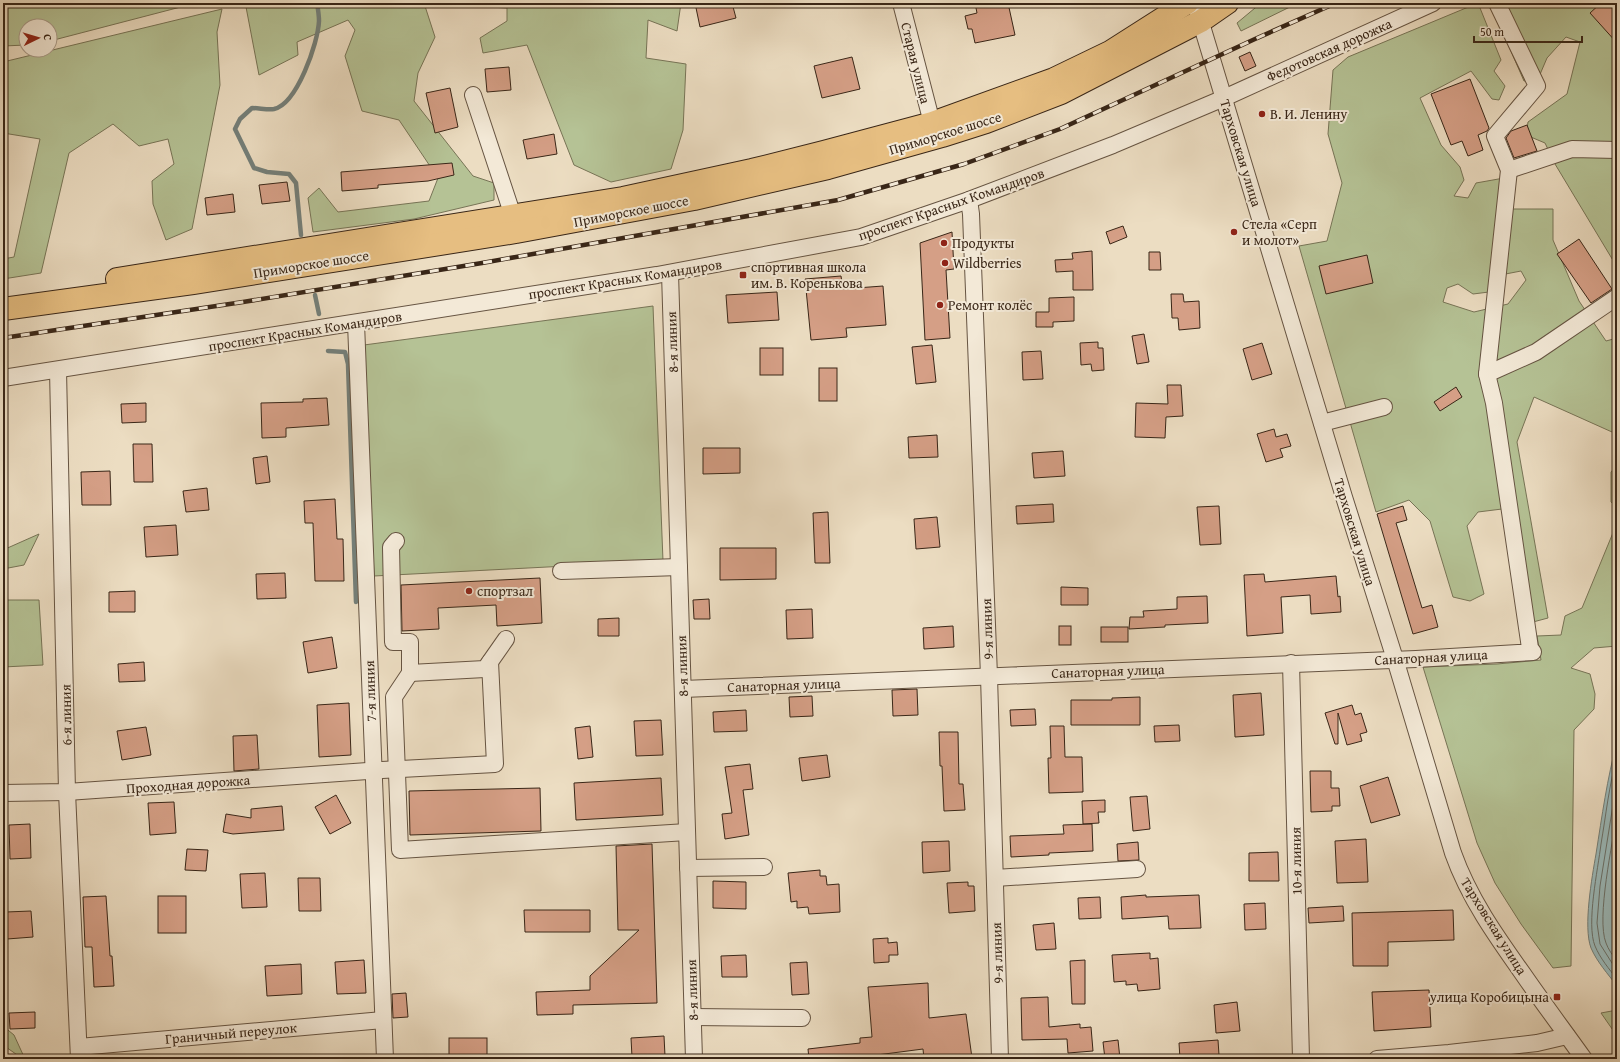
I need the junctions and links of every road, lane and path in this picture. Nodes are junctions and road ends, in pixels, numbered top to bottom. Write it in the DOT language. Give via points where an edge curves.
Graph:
graph roads {
  1 [pos="901,3"];
  2 [pos="1187,3"];
  3 [pos="1227,3"];
  4 [pos="1433,3"];
  5 [pos="1497,3"];
  6 [pos="1198,12"];
  7 [pos="473,95"];
  8 [pos="1224,98"];
  9 [pos="932,123"];
  10 [pos="1617,150"];
  11 [pos="1509,170"];
  12 [pos="969,200"];
  13 [pos="513,216"];
  14 [pos="670,272"];
  15 [pos="3,295"];
  16 [pos="1617,297"];
  17 [pos="3,309"];
  18 [pos="356,323"];
  19 [pos="58,370"];
  20 [pos="1487,374"];
  21 [pos="3,378"];
  22 [pos="1384,407"];
  23 [pos="1322,423"];
  24 [pos="396,541"];
  25 [pos="679,567"];
  26 [pos="561,571"];
  27 [pos="506,639"];
  28 [pos="1395,659"];
  29 [pos="490,662"];
  30 [pos="1291,663"];
  31 [pos="410,673"];
  32 [pos="989,676"];
  33 [pos="683,689"];
  34 [pos="397,769"];
  35 [pos="373,771"];
  36 [pos="67,792"];
  37 [pos="3,793"];
  38 [pos="687,832"];
  39 [pos="764,867"];
  40 [pos="688,868"];
  41 [pos="1137,869"];
  42 [pos="994,878"];
  43 [pos="693,1017"];
  44 [pos="802,1018"];
  45 [pos="383,1020"];
  46 [pos="1567,1036"];
  47 [pos="79,1053"];
  48 [pos="1448,1056"];
  49 [pos="385,1059"];
  50 [pos="694,1059"];
  51 [pos="1000,1059"];
  52 [pos="1301,1059"];
  53 [pos="1377,1059"];
  54 [pos="1584,1059"];
  1 -- 9 [label="street, Старая улица"];
  2 -- 9 [label="highway, Приморское шоссе" via="1110,52 1054,79"];
  3 -- 6 [label="highway, Приморское шоссе"];
  4 -- 8 [label="street, Федотовская дорожка"];
  5 -- 11 [label="street" via="1537,86 1495,136"];
  6 -- 8 [label="street, Тарховская улица"];
  6 -- 17 [label="highway, Приморское шоссе" via="1061,93 942,136 806,173 694,199 516,232 185,284"];
  7 -- 13 [label="street"];
  8 -- 12 [label="street, проспект Красных Командиров" via="1113,145"];
  8 -- 23 [label="street, Тарховская улица"];
  9 -- 13 [label="highway, Приморское шоссе" via="752,170 623,198"];
  10 -- 11 [label="street" via="1572,149"];
  11 -- 20 [label="street"];
  12 -- 14 [label="street, проспект Красных Командиров" via="861,237"];
  12 -- 32 [label="street, 9-я линия"];
  13 -- 15 [label="highway, Приморское шоссе" via="50,290"];
  14 -- 18 [label="street, проспект Красных Командиров"];
  14 -- 25 [label="street, 8-я линия"];
  16 -- 20 [label="street" via="1536,352"];
  18 -- 19 [label="street, проспект Красных Командиров"];
  18 -- 35 [label="street, 7-я линия"];
  19 -- 21 [label="street, проспект Красных Командиров"];
  19 -- 36 [label="street, 6-я линия"];
  20 -- 28 [label="street, Санаторная улица" via="1494,403 1530,648 1533,652"];
  22 -- 23 [label="street"];
  23 -- 28 [label="street, Тарховская улица"];
  24 -- 31 [label="street" via="391,547 393,642 410,642"];
  25 -- 26 [label="street"];
  25 -- 33 [label="street, 8-я линия"];
  27 -- 29 [label="street"];
  28 -- 30 [label="street, Санаторная улица"];
  28 -- 46 [label="street, Тарховская улица" via="1462,877 1501,943"];
  29 -- 31 [label="street" via="485,669"];
  29 -- 34 [label="street, Проходная дорожка" via="495,764"];
  30 -- 32 [label="street, Санаторная улица"];
  30 -- 52 [label="street, 10-я линия"];
  31 -- 34 [label="street" via="394,697"];
  32 -- 33 [label="street, Санаторная улица"];
  32 -- 42 [label="street, 9-я линия"];
  33 -- 38 [label="street, 8-я линия"];
  34 -- 35 [label="street, Проходная дорожка"];
  34 -- 38 [label="street" via="400,850"];
  35 -- 36 [label="street, Проходная дорожка"];
  35 -- 45 [label="street, 7-я линия"];
  36 -- 37 [label="street, Проходная дорожка"];
  36 -- 47 [label="street, 6-я линия"];
  38 -- 40 [label="street, 8-я линия"];
  39 -- 40 [label="street"];
  40 -- 43 [label="street, 8-я линия"];
  41 -- 42 [label="street"];
  42 -- 51 [label="street, 9-я линия"];
  43 -- 44 [label="street"];
  43 -- 50 [label="street, 8-я линия"];
  45 -- 47 [label="street, Граничный переулок"];
  45 -- 49 [label="street, 7-я линия"];
  46 -- 48 [label="street"];
  46 -- 54 [label="street, Тарховская улица"];
  48 -- 53 [label="street"];
}
